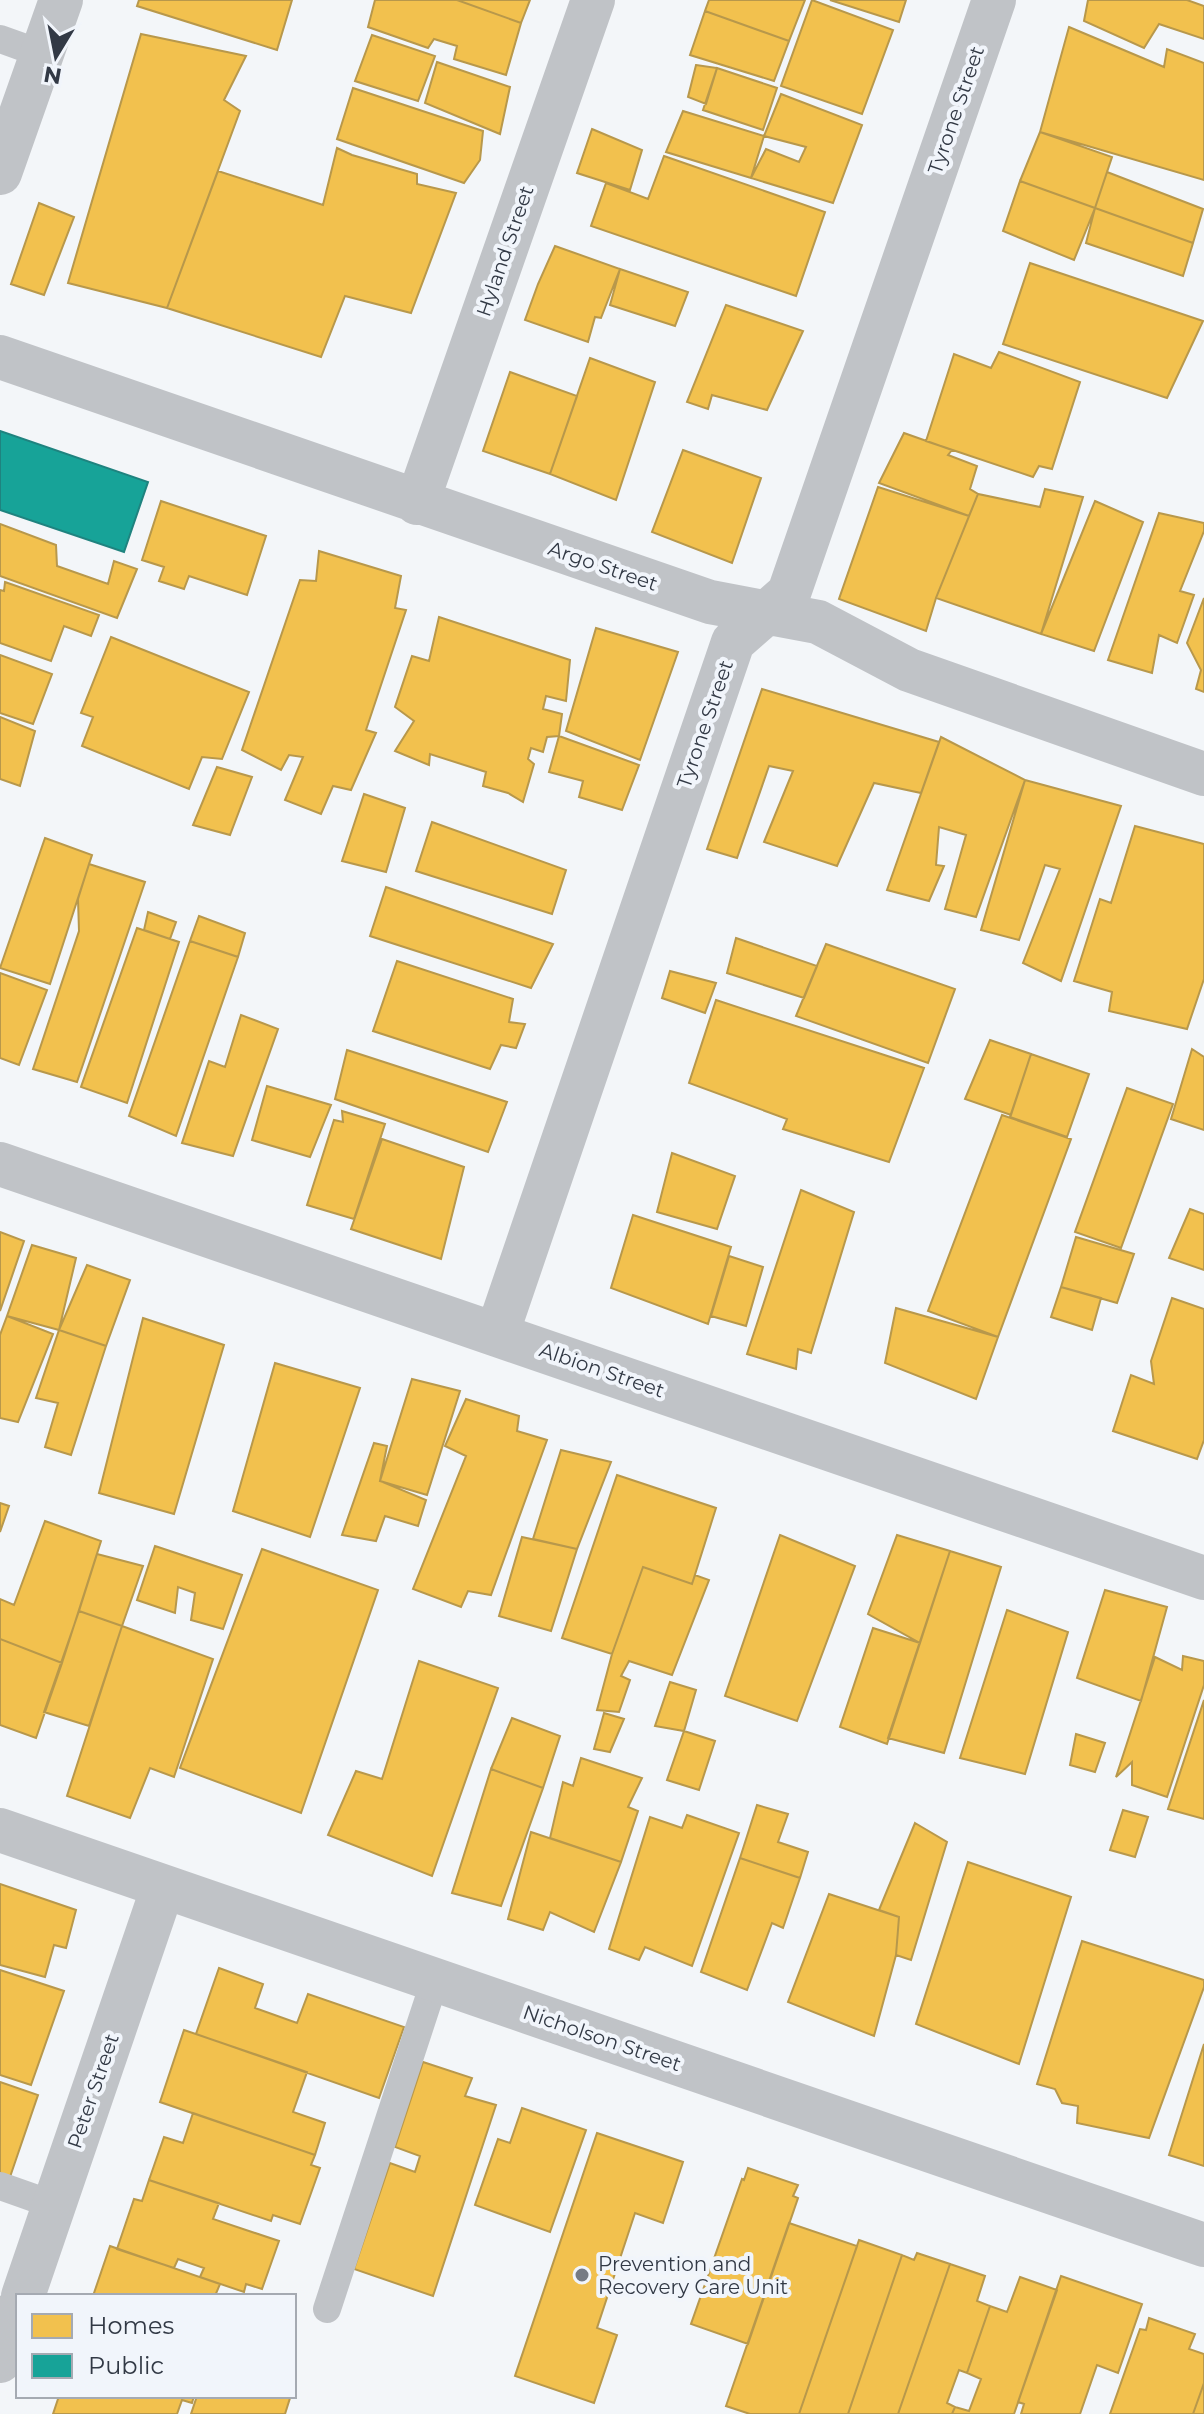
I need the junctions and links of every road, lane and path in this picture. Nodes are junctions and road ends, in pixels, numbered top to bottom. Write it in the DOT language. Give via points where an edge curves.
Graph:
graph roads {
  1 [pos="61,0"];
  2 [pos="593,0"];
  3 [pos="994,0"];
  4 [pos="0,39"];
  5 [pos="42,54"];
  6 [pos="0,173"];
  7 [pos="0,357"];
  8 [pos="417,503"];
  9 [pos="768,613"];
  10 [pos="1204,774"];
  11 [pos="0,1164"];
  12 [pos="497,1334"];
  13 [pos="1204,1578"];
  14 [pos="0,1830"];
  15 [pos="163,1887"];
  16 [pos="435,1980"];
  17 [pos="0,2186"];
  18 [pos="54,2205"];
  19 [pos="1204,2245"];
  20 [pos="24,2294"];
  21 [pos="327,2309"];
  22 [pos="16,2315"];
  23 [pos="0,2361"];
  1 -- 5 [label="street"];
  2 -- 8 [label="street, Hyland Street"];
  3 -- 9 [label="street, Tyrone Street" via="789,593"];
  4 -- 5 [label="lane"];
  5 -- 6 [label="street"];
  7 -- 8 [label="street, Argo Street"];
  8 -- 9 [label="street, Argo Street" via="710,602"];
  9 -- 10 [label="street, Argo Street" via="818,622 909,670"];
  9 -- 12 [label="street, Tyrone Street" via="733,642"];
  11 -- 12 [label="street, Albion Street"];
  12 -- 13 [label="street, Albion Street"];
  14 -- 15 [label="street, Nicholson Street"];
  15 -- 16 [label="street, Nicholson Street"];
  15 -- 18 [label="street, Peter Street"];
  16 -- 19 [label="street, Nicholson Street"];
  16 -- 21 [label="lane"];
  17 -- 18 [label="lane"];
  18 -- 20 [label="street, Peter Street"];
  22 -- 23 [label="street"];
}
